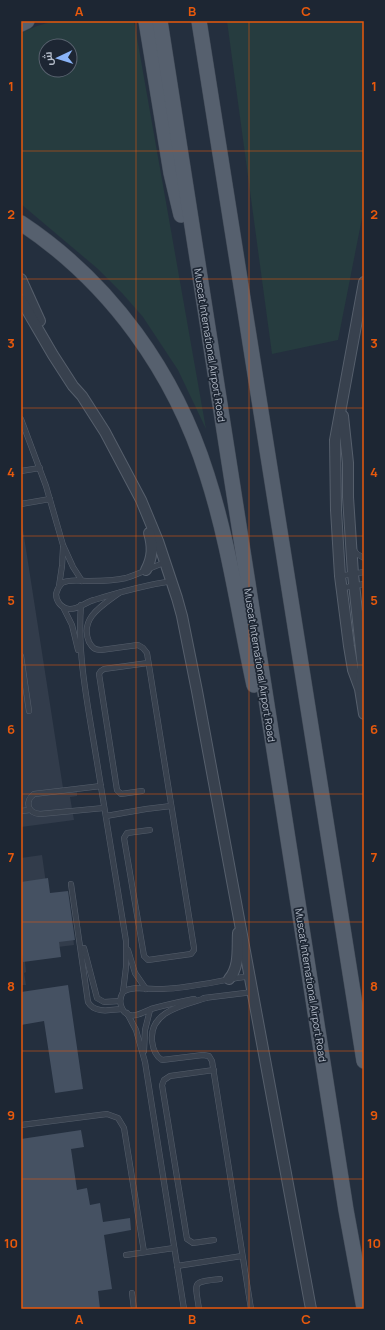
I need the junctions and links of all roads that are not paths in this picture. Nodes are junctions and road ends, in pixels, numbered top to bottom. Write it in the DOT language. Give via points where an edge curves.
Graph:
graph roads {
  1 [pos="27,21"];
  2 [pos="146,21"];
  3 [pos="160,21"];
  4 [pos="199,21"];
  5 [pos="208,21"];
  6 [pos="21,24"];
  7 [pos="221,160"];
  8 [pos="24,225"];
  9 [pos="195,248"];
  10 [pos="21,279"];
  11 [pos="364,282"];
  12 [pos="21,300"];
  13 [pos="82,396"];
  14 [pos="342,407"];
  15 [pos="21,419"];
  16 [pos="40,468"];
  17 [pos="21,471"];
  18 [pos="50,499"];
  19 [pos="141,500"];
  20 [pos="21,504"];
  21 [pos="63,545"];
  22 [pos="351,546"];
  23 [pos="364,558"];
  24 [pos="166,562"];
  25 [pos="146,570"];
  26 [pos="364,572"];
  27 [pos="353,574"];
  28 [pos="340,576"];
  29 [pos="82,581"];
  30 [pos="172,581"];
  31 [pos="359,585"];
  32 [pos="59,587"];
  33 [pos="342,588"];
  34 [pos="119,593"];
  35 [pos="81,605"];
  36 [pos="63,607"];
  37 [pos="364,612"];
  38 [pos="359,632"];
  39 [pos="21,656"];
  40 [pos="81,656"];
  41 [pos="148,663"];
  42 [pos="360,689"];
  43 [pos="29,711"];
  44 [pos="364,714"];
  45 [pos="101,786"];
  46 [pos="142,791"];
  47 [pos="171,806"];
  48 [pos="104,808"];
  49 [pos="30,810"];
  50 [pos="21,811"];
  51 [pos="106,816"];
  52 [pos="150,830"];
  53 [pos="71,884"];
  54 [pos="296,890"];
  55 [pos="238,911"];
  56 [pos="78,925"];
  57 [pos="126,941"];
  58 [pos="250,976"];
  59 [pos="229,979"];
  60 [pos="146,989"];
  61 [pos="124,992"];
  62 [pos="253,992"];
  63 [pos="206,998"];
  64 [pos="120,1001"];
  65 [pos="122,1009"];
  66 [pos="150,1010"];
  67 [pos="126,1013"];
  68 [pos="364,1061"];
  69 [pos="145,1062"];
  70 [pos="214,1070"];
  71 [pos="21,1125"];
  72 [pos="214,1240"];
  73 [pos="174,1248"];
  74 [pos="144,1252"];
  75 [pos="126,1255"];
  76 [pos="242,1256"];
  77 [pos="177,1266"];
  78 [pos="220,1279"];
  79 [pos="132,1293"];
  80 [pos="364,1308"];
  81 [pos="134,1309"];
  82 [pos="184,1309"];
  83 [pos="199,1309"];
  84 [pos="251,1309"];
  85 [pos="310,1309"];
  1 -- 6 [label="main road"];
  2 -- 9 [label="main road" via="175,192 186,231"];
  3 -- 9 [label="main road, Muscat International Airport Road"];
  4 -- 7 [label="main road"];
  5 -- 7 [label="main road"];
  7 -- 68 [label="main road"];
  8 -- 54 [label="main road" via="86,274 123,316 167,381 196,443 225,546"];
  9 -- 54 [label="main road, Muscat International Airport Road"];
  10 -- 13 [label="street" via="40,321 77,382"];
  11 -- 14 [label="street"];
  12 -- 13 [label="street" via="53,356"];
  13 -- 19 [label="street" via="118,454"];
  14 -- 22 [label="street" via="348,463"];
  14 -- 28 [label="street" via="335,440"];
  15 -- 16 [label="lane"];
  16 -- 17 [label="lane"];
  16 -- 18 [label="lane"];
  18 -- 20 [label="lane"];
  18 -- 21 [label="lane"];
  19 -- 24 [label="street"];
  19 -- 25 [label="street" via="152,550 150,564"];
  21 -- 29 [label="lane"];
  21 -- 32 [label="lane"];
  22 -- 23 [label="lane" via="356,554"];
  22 -- 27 [label="street"];
  24 -- 25 [label="lane"];
  24 -- 30 [label="street"];
  25 -- 29 [label="lane" via="114,580"];
  26 -- 27 [label="lane"];
  27 -- 28 [label="lane"];
  27 -- 31 [label="street"];
  28 -- 33 [label="street"];
  29 -- 32 [label="lane" via="63,583"];
  30 -- 34 [label="lane"];
  30 -- 55 [label="street" via="190,654"];
  31 -- 33 [label="lane"];
  31 -- 38 [label="street"];
  32 -- 36 [label="lane" via="56,598"];
  33 -- 42 [label="street" via="353,670"];
  34 -- 35 [label="lane"];
  34 -- 41 [label="lane" via="98,608 90,619 88,639 98,650 141,646 147,653"];
  35 -- 36 [label="lane" via="69,609"];
  35 -- 40 [label="lane"];
  36 -- 40 [label="lane" via="72,625"];
  37 -- 38 [label="lane"];
  38 -- 42 [label="street" via="363,668"];
  39 -- 43 [label="lane"];
  40 -- 45 [label="lane"];
  41 -- 46 [label="lane" via="104,669 99,674 117,790 121,794"];
  41 -- 47 [label="lane"];
  42 -- 44 [label="street"];
  45 -- 48 [label="lane"];
  45 -- 49 [label="lane" via="34,794 28,801"];
  47 -- 51 [label="lane"];
  47 -- 52 [label="lane" via="194,948 191,954 148,960 144,956 124,838 127,833"];
  48 -- 49 [label="lane" via="40,814"];
  48 -- 51 [label="lane"];
  49 -- 50 [label="lane"];
  51 -- 57 [label="lane"];
  53 -- 56 [label="lane"];
  54 -- 80 [label="main road, Muscat International Airport Road" via="346,1210"];
  55 -- 58 [label="street"];
  55 -- 59 [label="street" via="237,963"];
  56 -- 64 [label="lane" via="96,995 102,1001"];
  56 -- 65 [label="lane" via="88,1002 99,1010"];
  57 -- 60 [label="lane" via="136,973"];
  57 -- 61 [label="lane"];
  58 -- 59 [label="lane"];
  58 -- 62 [label="street"];
  59 -- 60 [label="lane" via="176,988"];
  60 -- 61 [label="lane" via="132,988"];
  61 -- 64 [label="lane"];
  62 -- 63 [label="lane"];
  62 -- 85 [label="street"];
  63 -- 66 [label="lane"];
  63 -- 70 [label="lane" via="167,1011 153,1028 152,1042 156,1054 162,1060 206,1055 211,1058"];
  64 -- 65 [label="lane"];
  65 -- 67 [label="lane"];
  66 -- 67 [label="lane" via="136,1015"];
  66 -- 69 [label="lane" via="145,1030"];
  67 -- 69 [label="lane" via="136,1030"];
  69 -- 73 [label="lane"];
  70 -- 72 [label="lane" via="170,1076 164,1080 162,1086 187,1239 193,1243"];
  70 -- 76 [label="lane"];
  71 -- 74 [label="lane" via="107,1114 118,1118 124,1128"];
  73 -- 74 [label="lane"];
  73 -- 77 [label="lane"];
  74 -- 75 [label="lane"];
  76 -- 77 [label="lane"];
  76 -- 84 [label="lane"];
  77 -- 82 [label="lane"];
  78 -- 83 [label="lane" via="197,1284"];
  79 -- 81 [label="lane"];
}
